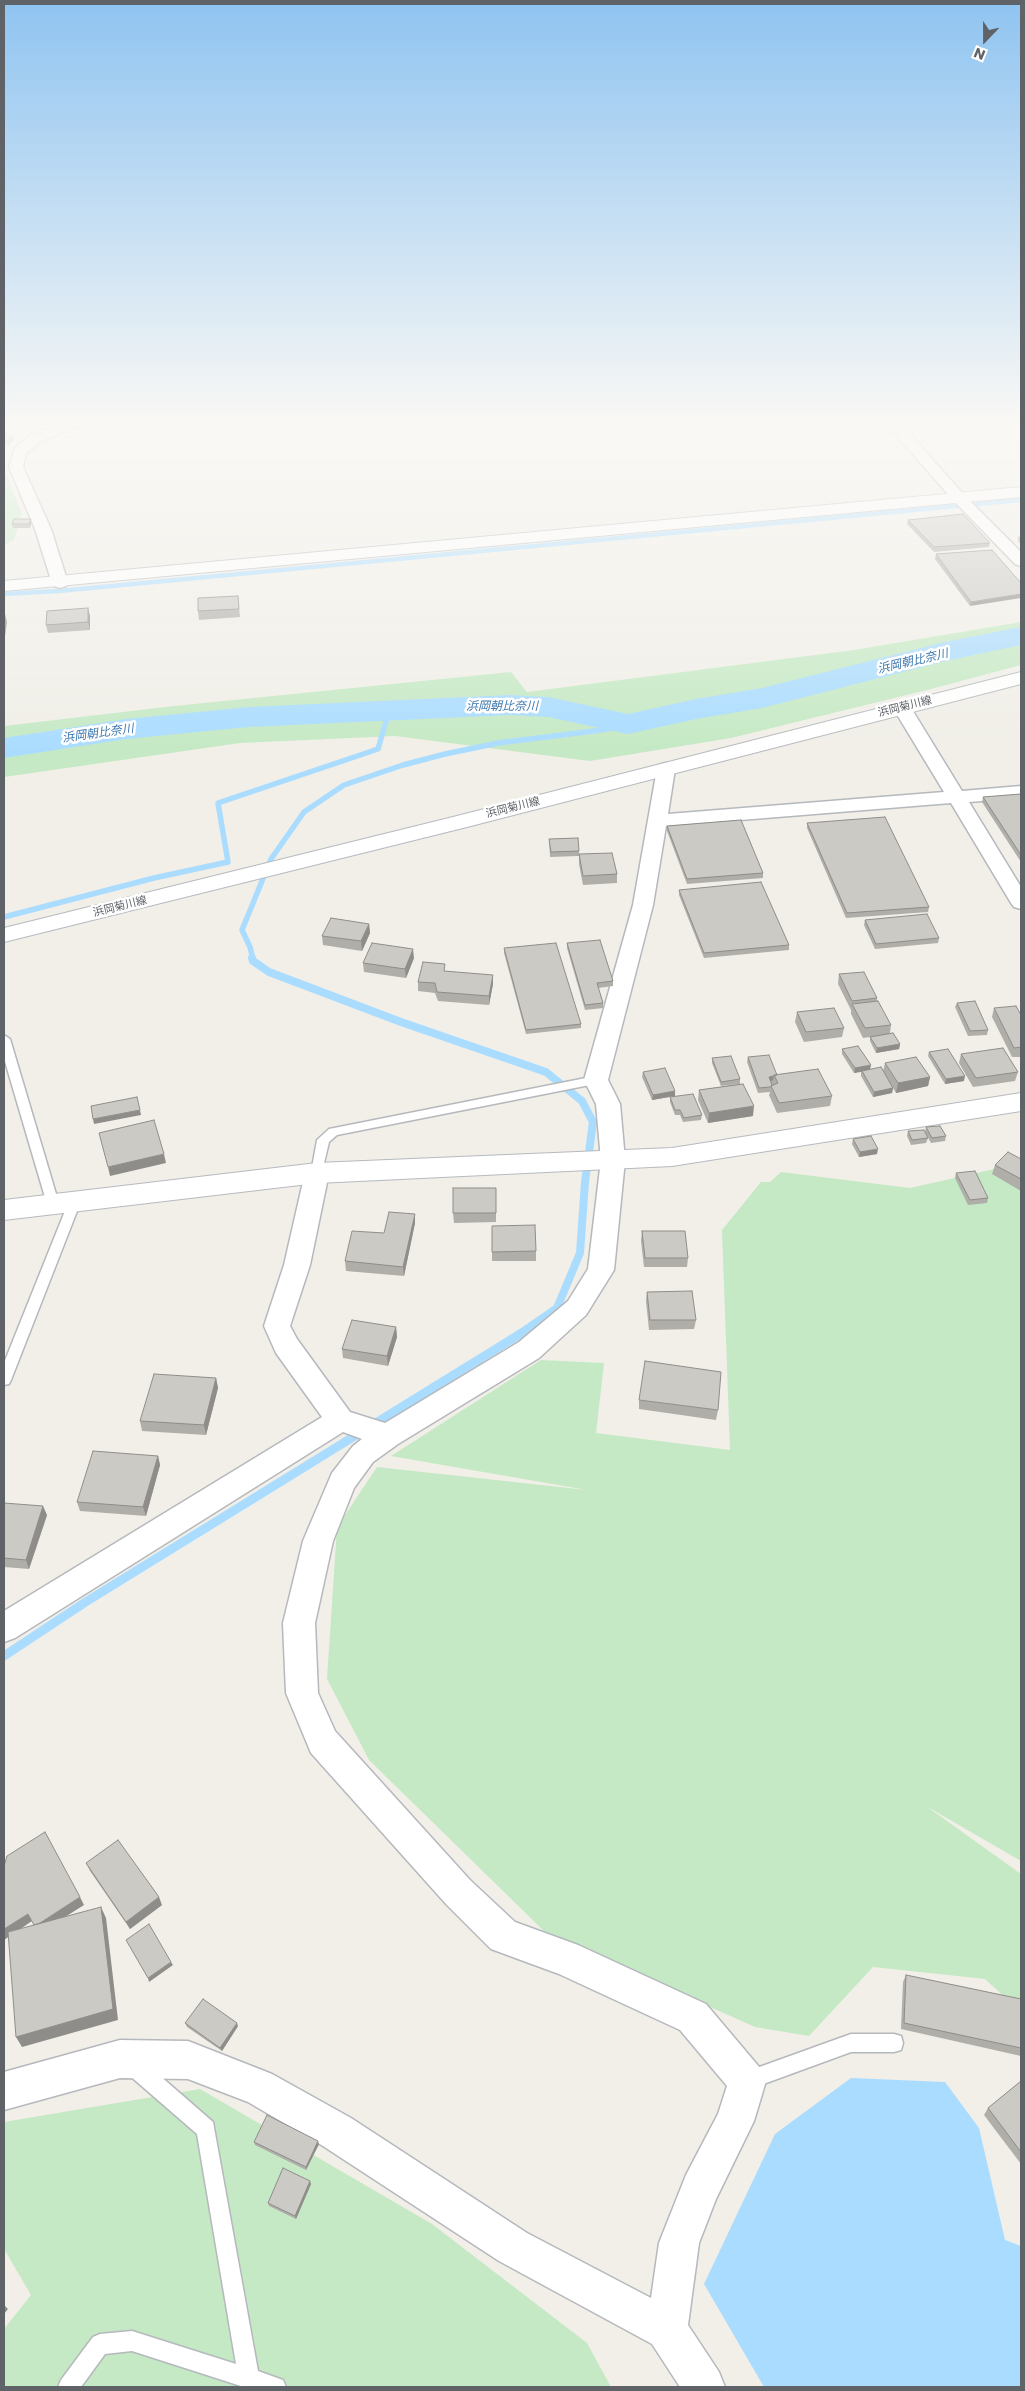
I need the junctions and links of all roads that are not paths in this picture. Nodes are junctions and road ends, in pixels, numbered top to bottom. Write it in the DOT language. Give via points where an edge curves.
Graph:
graph roads {
  1 [pos="43,530"];
  2 [pos="625,530"];
  3 [pos="990,530"];
  4 [pos="1021,561"];
  5 [pos="60,583"];
  6 [pos="4,586"];
  7 [pos="1021,678"];
  8 [pos="902,708"];
  9 [pos="666,769"];
  10 [pos="1021,792"];
  11 [pos="959,798"];
  12 [pos="658,821"];
  13 [pos="1021,903"];
  14 [pos="4,935"];
  15 [pos="4,1039"];
  16 [pos="596,1080"];
  17 [pos="1021,1102"];
  18 [pos="613,1160"];
  19 [pos="317,1173"];
  20 [pos="64,1203"];
  21 [pos="4,1210"];
  22 [pos="4,1380"];
  23 [pos="340,1420"];
  24 [pos="388,1436"];
  25 [pos="4,1628"];
  26 [pos="894,2042"];
  27 [pos="126,2059"];
  28 [pos="747,2080"];
  29 [pos="4,2092"];
  30 [pos="666,2329"];
  31 [pos="249,2377"];
  32 [pos="68,2387"];
  33 [pos="276,2387"];
  34 [pos="704,2387"];
  1 -- 5 [label="street"];
  2 -- 5 [label="street"];
  3 -- 4 [label="street"];
  5 -- 6 [label="street"];
  7 -- 8 [label="street, 浜岡菊川線"];
  8 -- 9 [label="street, 浜岡菊川線"];
  8 -- 11 [label="street"];
  9 -- 12 [label="street"];
  9 -- 14 [label="street, 浜岡菊川線"];
  10 -- 11 [label="street"];
  11 -- 12 [label="street"];
  11 -- 13 [label="street"];
  12 -- 16 [label="street" via="643,904"];
  15 -- 20 [label="lane"];
  16 -- 18 [label="street" via="608,1104"];
  16 -- 19 [label="lane" via="333,1132 323,1140"];
  17 -- 18 [label="street" via="672,1157"];
  18 -- 19 [label="street"];
  18 -- 24 [label="street" via="601,1270 578,1308 529,1350"];
  19 -- 20 [label="street"];
  19 -- 23 [label="street" via="297,1265 277,1326 286,1345"];
  20 -- 21 [label="street"];
  20 -- 22 [label="lane"];
  23 -- 24 [label="street"];
  23 -- 25 [label="street"];
  24 -- 28 [label="street" via="363,1454 342,1482 318,1541 299,1623 302,1693 323,1742 458,1892 504,1936 565,1958 693,2017"];
  26 -- 28 [label="lane" via="851,2043"];
  27 -- 29 [label="street"];
  27 -- 30 [label="street" via="188,2060 259,2087 338,2132 512,2247"];
  27 -- 31 [label="lane" via="206,2129"];
  28 -- 30 [label="street" via="735,2121 700,2189 679,2243"];
  30 -- 34 [label="street"];
  31 -- 32 [label="lane" via="132,2342 100,2344"];
  31 -- 33 [label="lane"];
}
